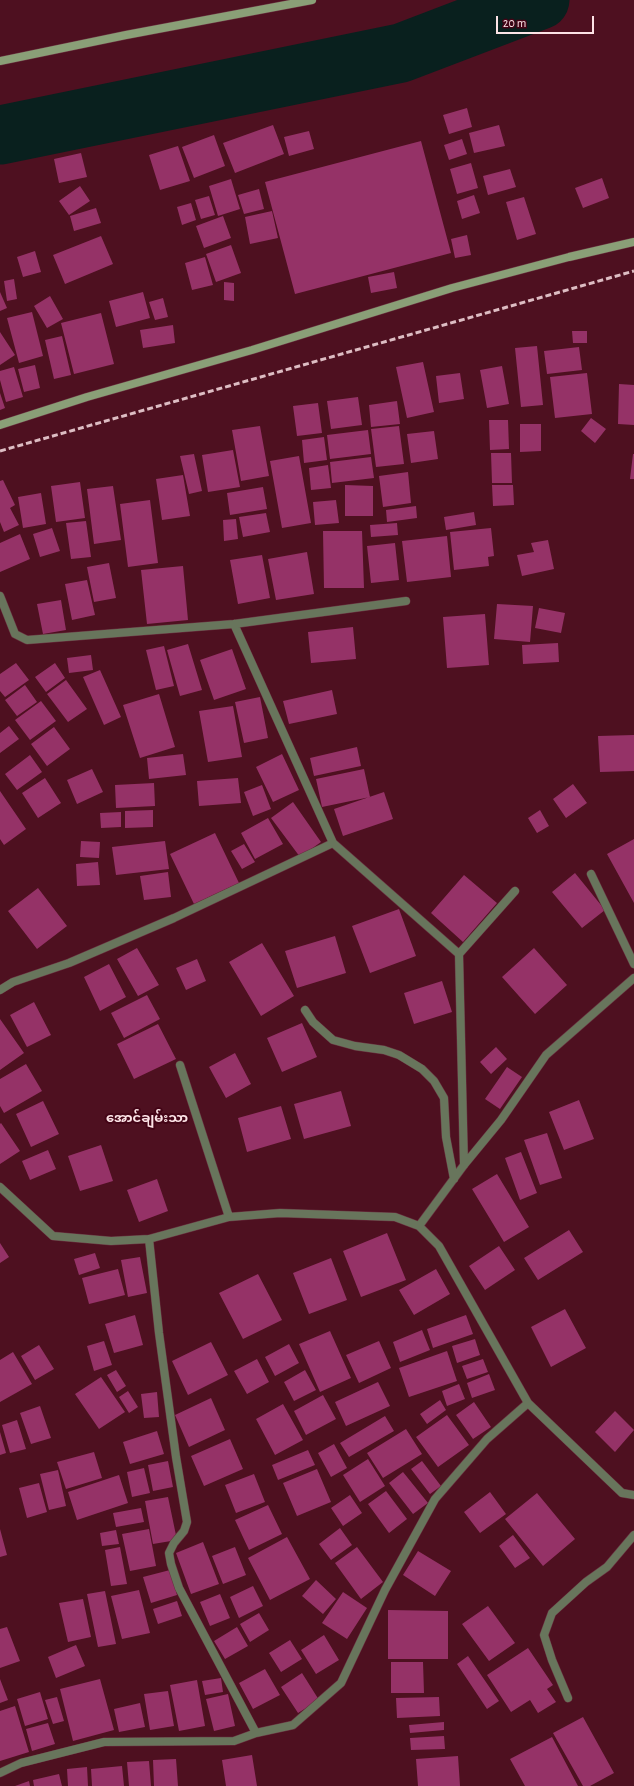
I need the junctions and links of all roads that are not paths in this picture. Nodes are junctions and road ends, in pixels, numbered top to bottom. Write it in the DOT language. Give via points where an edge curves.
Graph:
graph roads {
  1 [pos="312,0"];
  2 [pos="0,61"];
  3 [pos="634,242"];
  4 [pos="0,425"];
  5 [pos="0,596"];
  6 [pos="406,600"];
  7 [pos="234,624"];
  8 [pos="333,843"];
  9 [pos="591,874"];
  10 [pos="515,891"];
  11 [pos="459,954"];
  12 [pos="634,964"];
  13 [pos="634,978"];
  14 [pos="0,990"];
  15 [pos="305,1010"];
  16 [pos="180,1065"];
  17 [pos="464,1165"];
  18 [pos="454,1178"];
  19 [pos="0,1187"];
  20 [pos="229,1217"];
  21 [pos="419,1226"];
  22 [pos="149,1239"];
  23 [pos="528,1403"];
  24 [pos="634,1496"];
  25 [pos="634,1535"];
  26 [pos="568,1698"];
  27 [pos="256,1733"];
  28 [pos="0,1773"];
  1 -- 2 [label="street"];
  3 -- 4 [label="street" via="452,288"];
  5 -- 7 [label="street" via="15,634 27,640"];
  6 -- 7 [label="street"];
  7 -- 8 [label="street"];
  8 -- 11 [label="street"];
  8 -- 14 [label="street" via="174,918 69,963 13,982"];
  9 -- 12 [label="street"];
  10 -- 11 [label="street"];
  11 -- 17 [label="street"];
  13 -- 17 [label="street" via="546,1055 501,1120"];
  15 -- 18 [label="street" via="313,1022 333,1040 400,1055 422,1069 434,1081 444,1098 446,1137"];
  16 -- 20 [label="street"];
  17 -- 18 [label="street"];
  18 -- 21 [label="street"];
  19 -- 22 [label="street" via="53,1236 111,1241"];
  20 -- 21 [label="street" via="280,1213 395,1217"];
  20 -- 22 [label="street"];
  21 -- 23 [label="street" via="439,1246"];
  22 -- 27 [label="street" via="160,1340 187,1522 170,1553 171,1564 179,1588"];
  23 -- 24 [label="street" via="622,1493"];
  23 -- 27 [label="street" via="487,1439 435,1499 385,1590 341,1683 293,1725"];
  25 -- 26 [label="street" via="607,1567 552,1613 544,1635"];
  27 -- 28 [label="street" via="234,1741 104,1742 21,1763"];
}
